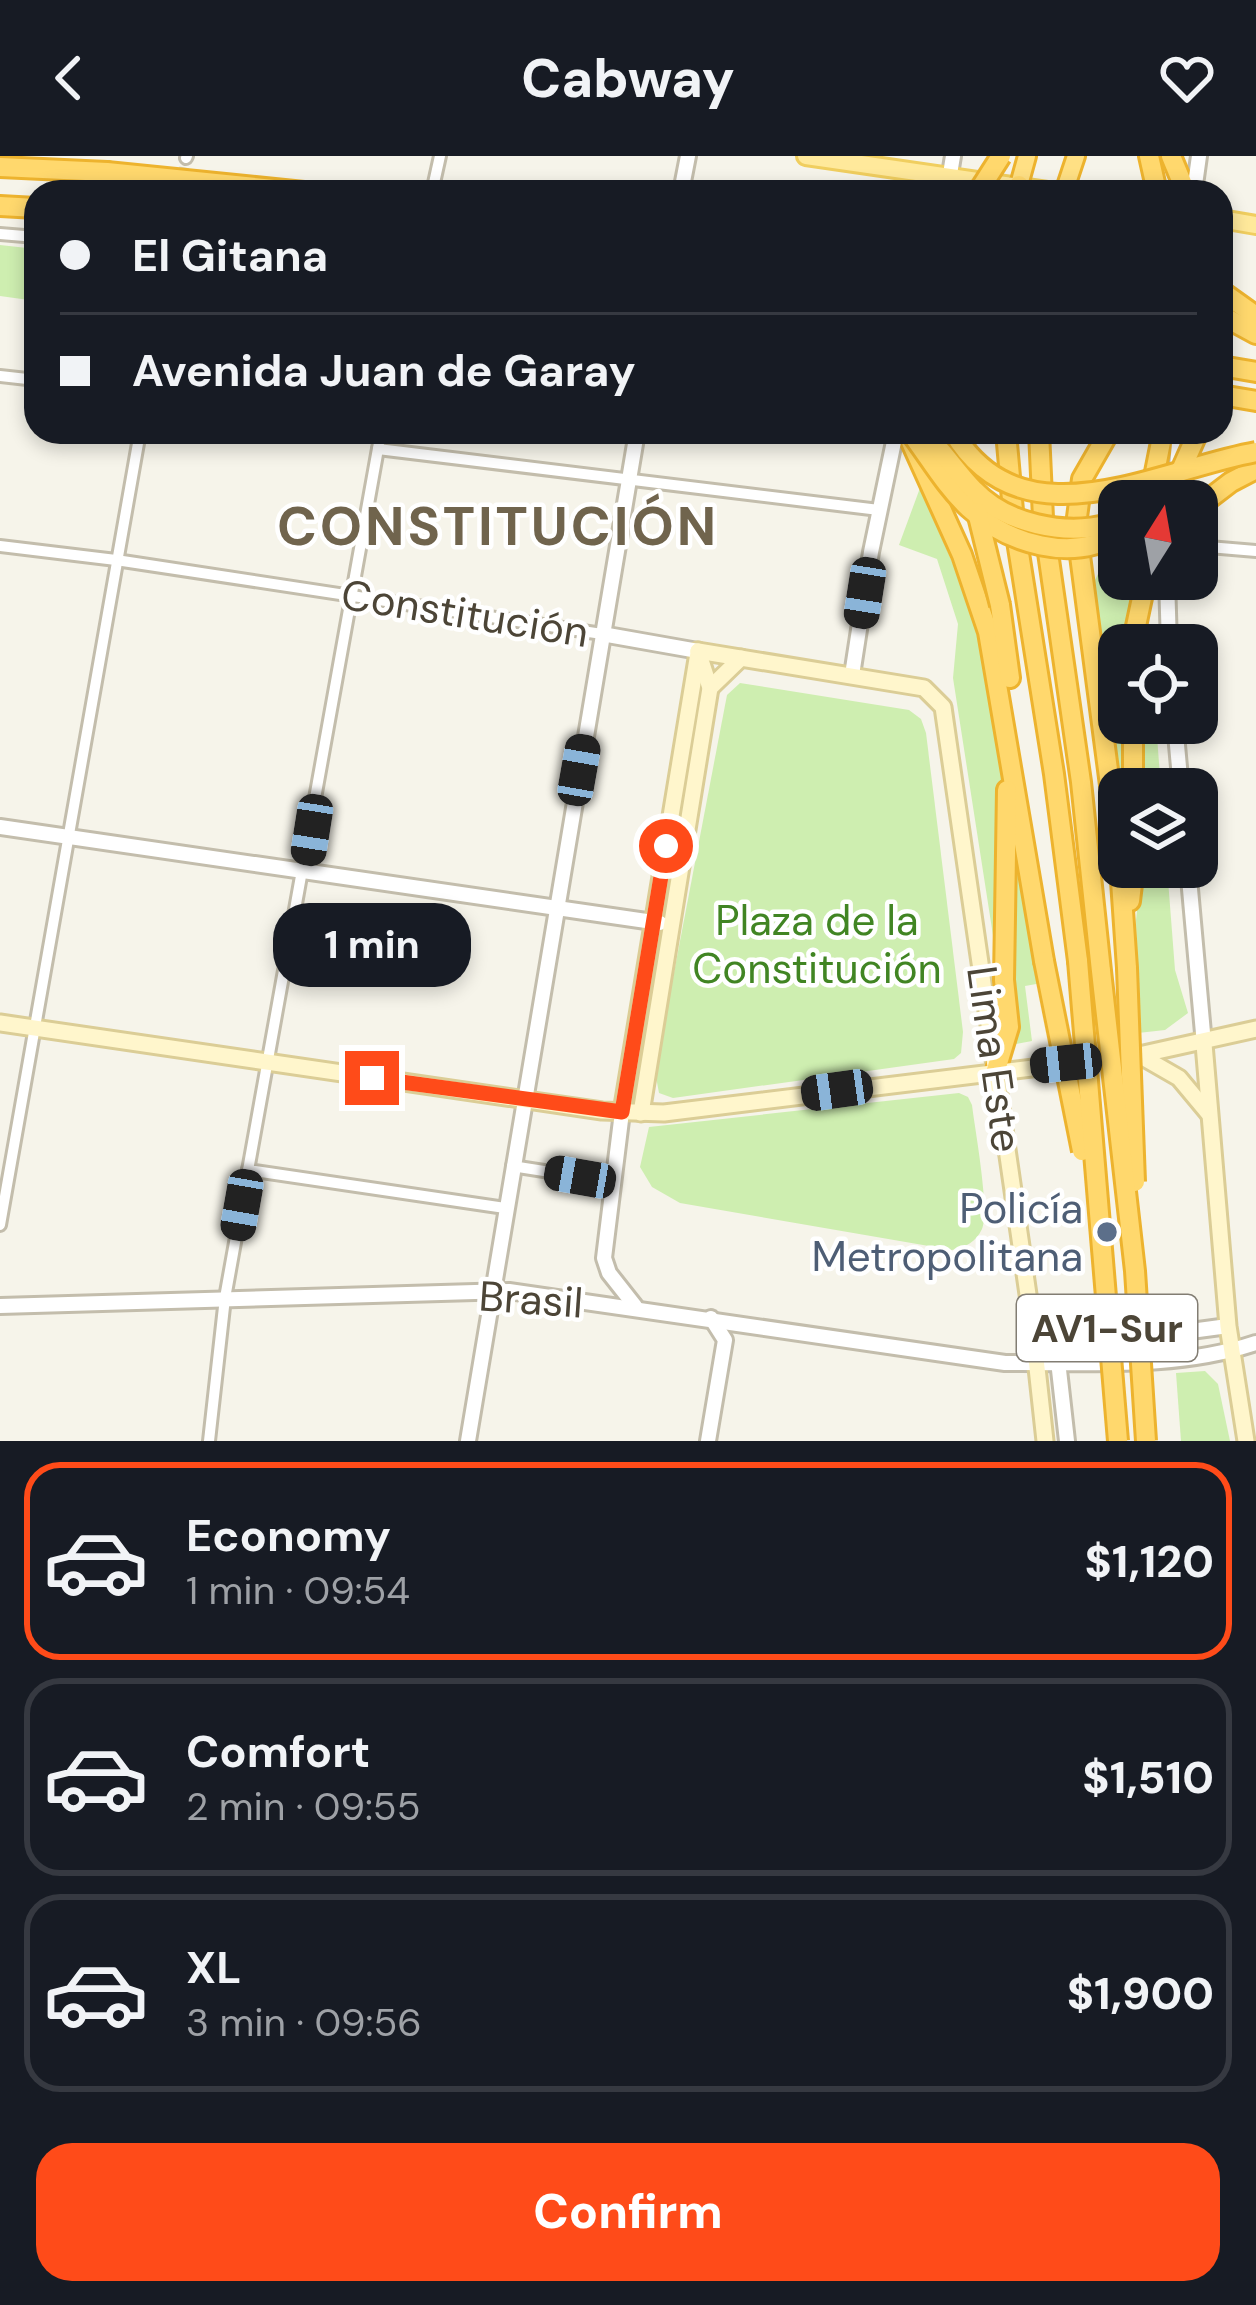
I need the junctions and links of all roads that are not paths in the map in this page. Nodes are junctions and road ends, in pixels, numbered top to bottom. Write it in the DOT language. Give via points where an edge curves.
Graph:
graph roads {
  1 [pos="2,156"];
  2 [pos="806,156"];
  3 [pos="0,167"];
  4 [pos="107,172"];
  5 [pos="186,180"];
  6 [pos="928,180"];
  7 [pos="138,444"];
  8 [pos="378,444"];
  9 [pos="635,444"];
  10 [pos="893,444"];
  11 [pos="913,444"];
  12 [pos="917,444"];
  13 [pos="934,444"];
  14 [pos="958,444"];
  15 [pos="964,444"];
  16 [pos="1007,444"];
  17 [pos="1040,444"];
  18 [pos="1102,444"];
  19 [pos="1161,444"];
  20 [pos="1179,444"];
  21 [pos="1193,444"];
  22 [pos="377,449"];
  23 [pos="1256,452"];
  24 [pos="1256,469"];
  25 [pos="1152,480"];
  26 [pos="1170,480"];
  27 [pos="1176,480"];
  28 [pos="628,481"];
  29 [pos="1218,492"];
  30 [pos="878,510"];
  31 [pos="1098,524"];
  32 [pos="1098,543"];
  33 [pos="0,546"];
  34 [pos="1218,548"];
  35 [pos="1256,551"];
  36 [pos="116,560"];
  37 [pos="353,594"];
  38 [pos="602,634"];
  39 [pos="698,650"];
  40 [pos="741,658"];
  41 [pos="852,675"];
  42 [pos="710,688"];
  43 [pos="929,691"];
  44 [pos="1006,726"];
  45 [pos="1108,768"];
  46 [pos="0,827"];
  47 [pos="68,836"];
  48 [pos="305,869"];
  49 [pos="1123,888"];
  50 [pos="1131,888"];
  51 [pos="1190,888"];
  52 [pos="556,906"];
  53 [pos="653,922"];
  54 [pos="1127,923"];
  55 [pos="672,924"];
  56 [pos="1048,959"];
  57 [pos="0,1023"];
  58 [pos="32,1028"];
  59 [pos="1256,1029"];
  60 [pos="1204,1044"];
  61 [pos="1139,1055"];
  62 [pos="268,1063"];
  63 [pos="996,1070"];
  64 [pos="524,1100"];
  65 [pos="622,1112"];
  66 [pos="641,1113"];
  67 [pos="1213,1119"];
  68 [pos="512,1166"];
  69 [pos="248,1170"];
  70 [pos="614,1182"];
  71 [pos="506,1208"];
  72 [pos="1096,1215"];
  73 [pos="0,1225"];
  74 [pos="1135,1270"];
  75 [pos="491,1292"];
  76 [pos="225,1298"];
  77 [pos="0,1306"];
  78 [pos="635,1307"];
  79 [pos="711,1318"];
  80 [pos="1228,1326"];
  81 [pos="1256,1342"];
  82 [pos="1232,1351"];
  83 [pos="1058,1361"];
  84 [pos="1038,1363"];
  85 [pos="209,1441"];
  86 [pos="468,1441"];
  87 [pos="708,1441"];
  88 [pos="1045,1441"];
  89 [pos="1067,1441"];
  90 [pos="1118,1441"];
  91 [pos="1146,1441"];
  92 [pos="1246,1441"];
  1 -- 4 [label="highway"];
  2 -- 6 [label="main road"];
  3 -- 4 [label="highway"];
  4 -- 5 [label="highway, bridge"];
  7 -- 36 [label="street"];
  8 -- 22 [label="street"];
  9 -- 28 [label="street"];
  10 -- 30 [label="street"];
  11 -- 44 [label="highway" via="988,632"];
  12 -- 32 [label="highway, bridge" via="961,500 1002,531 1067,549"];
  13 -- 31 [label="highway, bridge" via="1004,511 1071,529"];
  14 -- 56 [label="highway, bridge" via="1000,605"];
  15 -- 23 [label="highway, bridge" via="1004,480 1065,496"];
  16 -- 72 [label="highway, AV1-Sur, bridge" via="1078,962"];
  17 -- 74 [label="highway, AV1-Sur, bridge"];
  18 -- 45 [label="highway" via="1082,479 1076,525"];
  19 -- 25 [label="highway"];
  20 -- 27 [label="street"];
  21 -- 26 [label="highway, bridge"];
  22 -- 28 [label="street"];
  22 -- 37 [label="street"];
  24 -- 29 [label="highway"];
  28 -- 30 [label="street"];
  28 -- 38 [label="street"];
  30 -- 41 [label="street"];
  33 -- 36 [label="street, Constitución"];
  34 -- 35 [label="street"];
  36 -- 37 [label="street, Constitución"];
  36 -- 47 [label="street"];
  37 -- 38 [label="street, Constitución"];
  37 -- 48 [label="street"];
  38 -- 39 [label="street, Constitución"];
  38 -- 52 [label="street"];
  39 -- 40 [label="main road, Constitución"];
  39 -- 42 [label="main road"];
  39 -- 53 [label="main road"];
  40 -- 41 [label="main road, Constitución"];
  40 -- 42 [label="main road"];
  41 -- 43 [label="main road, Constitución"];
  42 -- 55 [label="main road"];
  43 -- 63 [label="main road, Lima Este" via="946,716"];
  44 -- 56 [label="highway"];
  44 -- 63 [label="highway" via="1009,1027"];
  46 -- 47 [label="street"];
  47 -- 48 [label="street"];
  47 -- 58 [label="street"];
  48 -- 52 [label="street"];
  48 -- 62 [label="street"];
  49 -- 54 [label="highway"];
  50 -- 54 [label="highway"];
  51 -- 60 [label="street"];
  52 -- 53 [label="street"];
  52 -- 64 [label="street"];
  53 -- 55 [label="street"];
  53 -- 65 [label="main road"];
  54 -- 74 [label="highway, bridge"];
  55 -- 66 [label="main road"];
  56 -- 72 [label="highway, bridge"];
  57 -- 58 [label="main road"];
  58 -- 62 [label="main road"];
  58 -- 73 [label="street"];
  59 -- 60 [label="main road"];
  60 -- 61 [label="main road"];
  60 -- 67 [label="main road"];
  61 -- 63 [label="main road"];
  61 -- 67 [label="main road" via="1184,1082"];
  62 -- 64 [label="main road"];
  62 -- 69 [label="street"];
  63 -- 66 [label="main road"];
  63 -- 84 [label="main road, Lima Este"];
  64 -- 65 [label="main road"];
  64 -- 68 [label="street"];
  65 -- 66 [label="main road"];
  65 -- 70 [label="street"];
  67 -- 80 [label="main road"];
  68 -- 70 [label="street"];
  68 -- 71 [label="street"];
  69 -- 71 [label="street"];
  69 -- 76 [label="street"];
  70 -- 78 [label="street" via="604,1258"];
  71 -- 75 [label="street"];
  72 -- 90 [label="highway, AV1-Sur, bridge"];
  74 -- 91 [label="highway, AV1-Sur, bridge"];
  75 -- 76 [label="street, Brasil"];
  75 -- 78 [label="street, Brasil"];
  75 -- 86 [label="street"];
  76 -- 77 [label="street, Brasil"];
  76 -- 85 [label="street"];
  78 -- 79 [label="street, Brasil"];
  79 -- 84 [label="street, Brasil"];
  79 -- 87 [label="street" via="725,1340"];
  80 -- 82 [label="main road"];
  80 -- 83 [label="street, Brasil" via="1094,1344"];
  81 -- 82 [label="street, Brasil"];
  82 -- 83 [label="street, Brasil" via="1096,1366"];
  82 -- 92 [label="main road"];
  83 -- 84 [label="street, Brasil"];
  83 -- 89 [label="street"];
  84 -- 88 [label="main road, Lima Este"];
}
